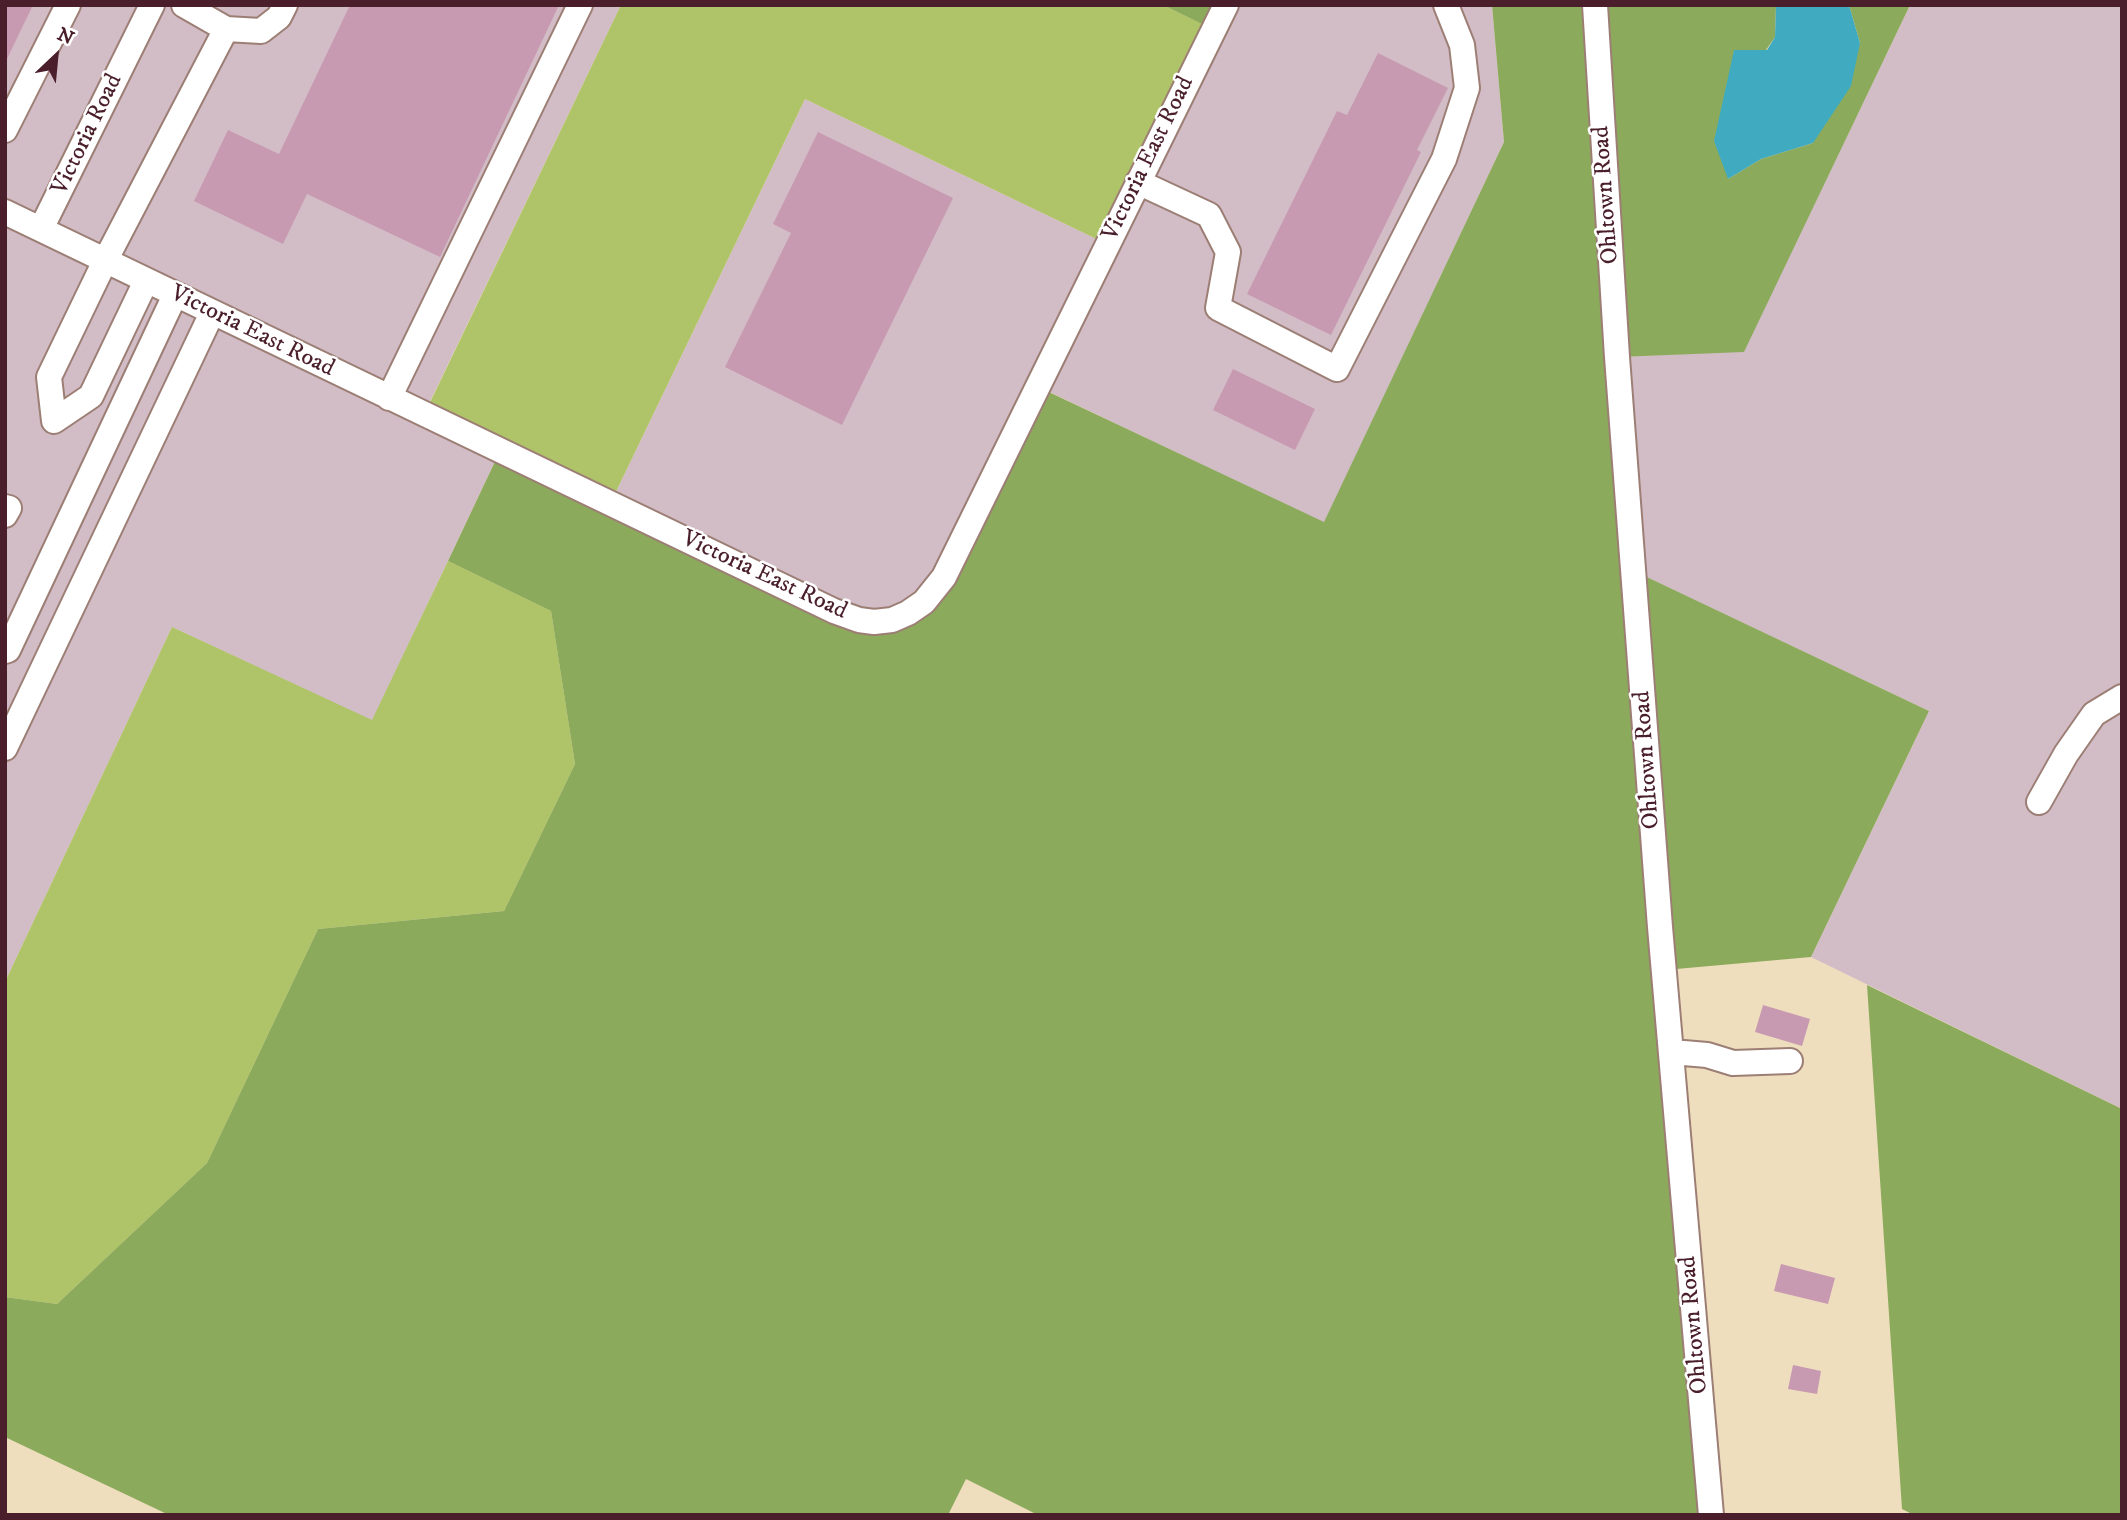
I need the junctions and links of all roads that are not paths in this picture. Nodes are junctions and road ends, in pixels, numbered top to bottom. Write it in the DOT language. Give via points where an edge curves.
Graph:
graph roads {
  1 [pos="68,5"];
  2 [pos="152,5"];
  3 [pos="184,5"];
  4 [pos="285,5"];
  5 [pos="580,5"];
  6 [pos="1226,5"];
  7 [pos="1446,5"];
  8 [pos="1595,5"];
  9 [pos="226,29"];
  10 [pos="5,130"];
  11 [pos="1138,182"];
  12 [pos="5,212"];
  13 [pos="41,229"];
  14 [pos="105,261"];
  15 [pos="146,281"];
  16 [pos="175,295"];
  17 [pos="212,313"];
  18 [pos="388,398"];
  19 [pos="5,506"];
  20 [pos="5,515"];
  21 [pos="5,651"];
  22 [pos="2122,696"];
  23 [pos="5,748"];
  24 [pos="2039,803"];
  25 [pos="1672,1052"];
  26 [pos="1790,1061"];
  27 [pos="1710,1515"];
  1 -- 10 [label="street"];
  2 -- 13 [label="street, Victoria Road"];
  3 -- 9 [label="street"];
  4 -- 9 [label="street" via="279,17 261,31"];
  5 -- 18 [label="street"];
  6 -- 11 [label="street, Victoria East Road"];
  7 -- 11 [label="street" via="1462,45 1467,88 1444,159 1337,369 1218,308 1228,252 1209,215"];
  8 -- 25 [label="street, Ohltown Road" via="1618,371"];
  9 -- 14 [label="street"];
  11 -- 18 [label="street, Victoria East Road" via="944,577 924,602 892,620 859,620 834,611"];
  12 -- 13 [label="street"];
  13 -- 14 [label="street, Victoria East Road"];
  14 -- 15 [label="street, Victoria East Road"];
  14 -- 15 [label="street" via="49,377 54,421 91,396"];
  15 -- 16 [label="street, Victoria East Road"];
  16 -- 17 [label="street, Victoria East Road"];
  16 -- 21 [label="street"];
  17 -- 18 [label="street, Victoria East Road"];
  17 -- 23 [label="street"];
  19 -- 20 [label="street" via="9,508"];
  22 -- 24 [label="street" via="2094,714"];
  25 -- 26 [label="street" via="1733,1063"];
  25 -- 27 [label="street, Ohltown Road"];
}
